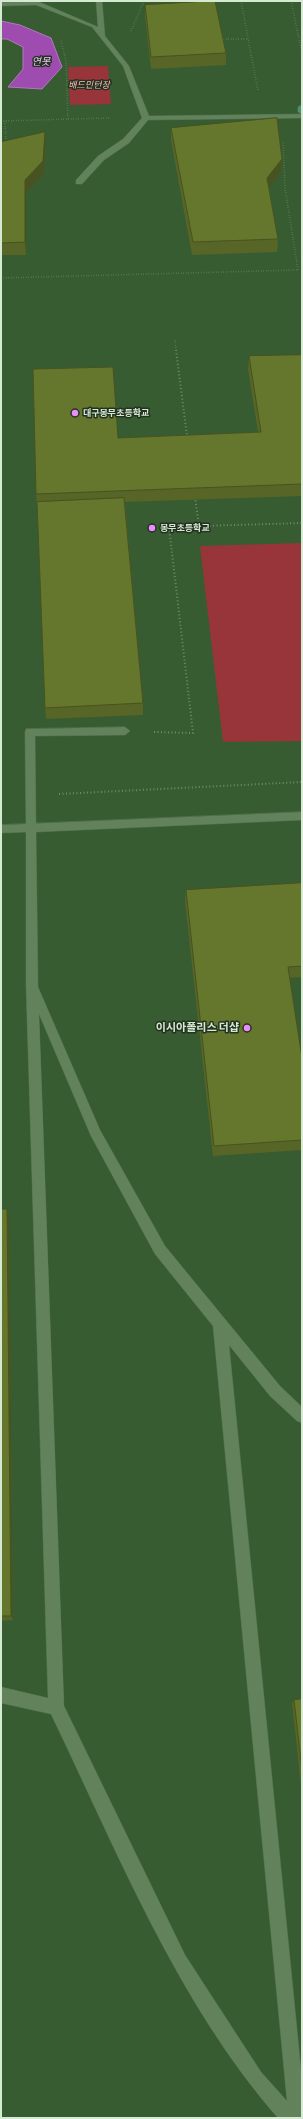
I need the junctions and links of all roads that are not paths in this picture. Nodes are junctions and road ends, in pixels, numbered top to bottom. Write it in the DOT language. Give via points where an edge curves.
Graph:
graph roads {
  1 [pos="99,1"];
  2 [pos="1,4"];
  3 [pos="102,36"];
  4 [pos="302,107"];
  5 [pos="302,112"];
  6 [pos="302,116"];
  7 [pos="146,118"];
  8 [pos="79,182"];
  9 [pos="125,731"];
  10 [pos="302,816"];
  11 [pos="30,828"];
  12 [pos="1,829"];
  13 [pos="32,984"];
  14 [pos="220,1324"];
  15 [pos="302,1416"];
  16 [pos="1,1695"];
  17 [pos="56,1707"];
  18 [pos="290,2118"];
  19 [pos="296,2118"];
  1 -- 3 [label="street"];
  2 -- 3 [label="street" via="37,3 94,26"];
  3 -- 7 [label="street" via="126,66"];
  4 -- 5 [label="main road"];
  6 -- 7 [label="street"];
  7 -- 8 [label="street" via="126,141 101,158"];
  9 -- 11 [label="street" via="30,732"];
  10 -- 11 [label="street"];
  11 -- 12 [label="street"];
  11 -- 13 [label="street"];
  13 -- 14 [label="street" via="95,1132 160,1250"];
  13 -- 17 [label="street"];
  14 -- 15 [label="street" via="275,1391"];
  14 -- 19 [label="street"];
  16 -- 17 [label="street"];
  17 -- 18 [label="street" via="180,1961 255,2078"];
}
